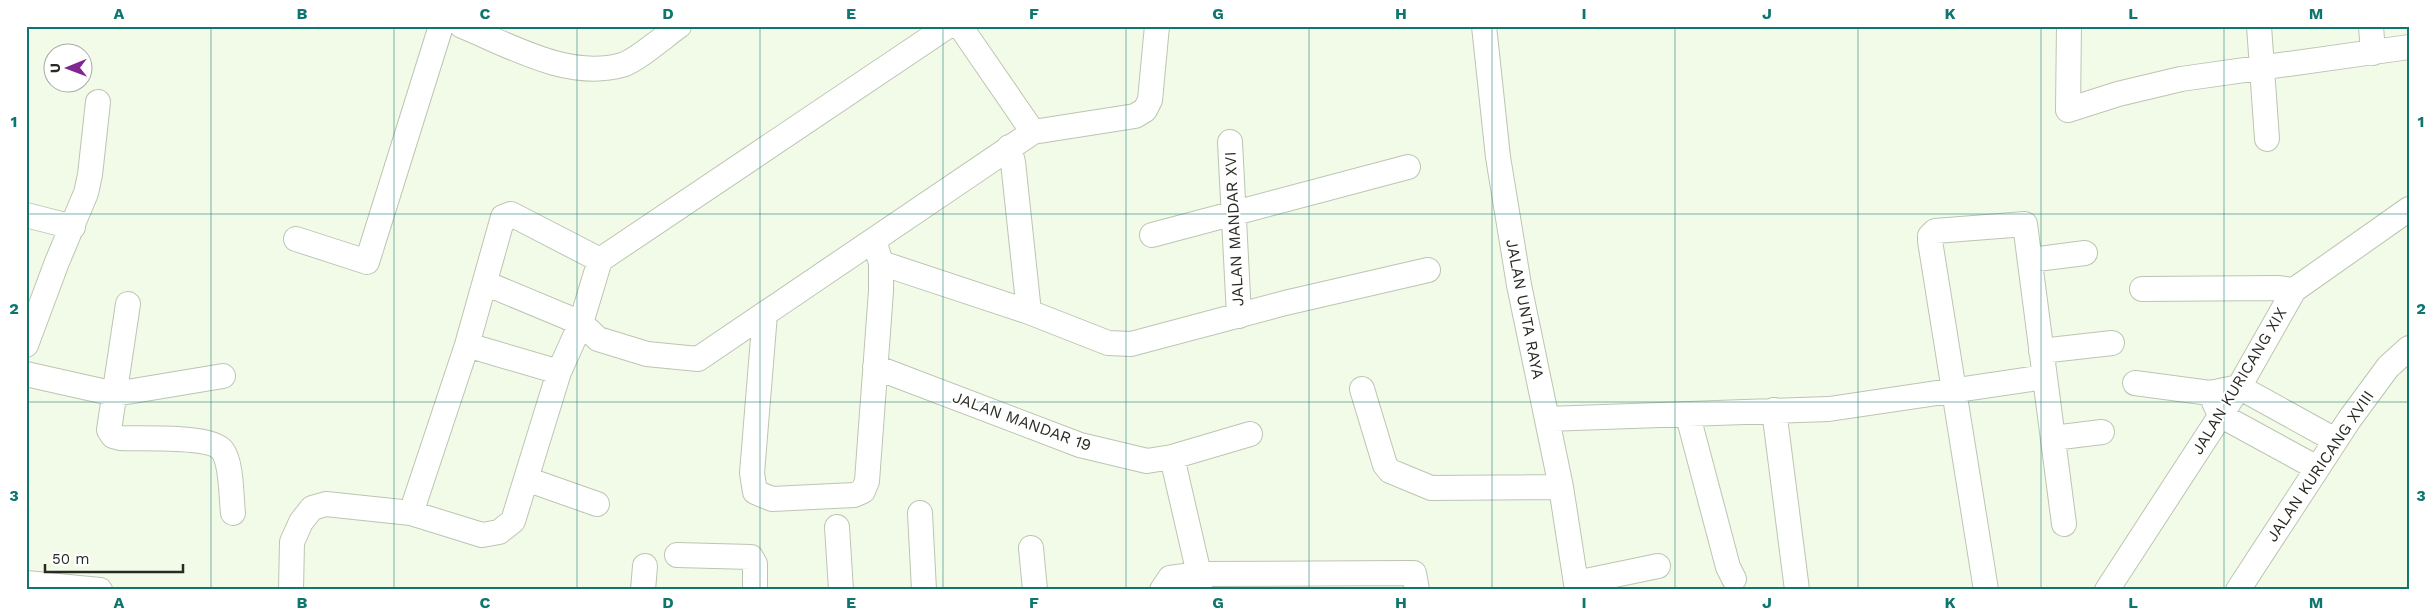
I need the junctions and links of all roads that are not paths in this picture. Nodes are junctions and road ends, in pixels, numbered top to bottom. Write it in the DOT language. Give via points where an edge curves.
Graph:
graph roads {
  1 [pos="441,26"];
  2 [pos="462,26"];
  3 [pos="679,26"];
  4 [pos="948,26"];
  5 [pos="960,26"];
  6 [pos="1156,26"];
  7 [pos="1484,26"];
  8 [pos="2069,26"];
  9 [pos="2259,26"];
  10 [pos="2371,26"];
  11 [pos="2409,47"];
  12 [pos="2373,53"];
  13 [pos="2263,67"];
  14 [pos="98,102"];
  15 [pos="1033,132"];
  16 [pos="2268,139"];
  17 [pos="1230,142"];
  18 [pos="1009,147"];
  19 [pos="1408,167"];
  20 [pos="2409,209"];
  21 [pos="1235,214"];
  22 [pos="26,215"];
  23 [pos="73,227"];
  24 [pos="1152,235"];
  25 [pos="296,239"];
  26 [pos="874,240"];
  27 [pos="2085,253"];
  28 [pos="600,260"];
  29 [pos="2030,260"];
  30 [pos="881,263"];
  31 [pos="1428,270"];
  32 [pos="485,283"];
  33 [pos="2142,289"];
  34 [pos="2294,290"];
  35 [pos="128,304"];
  36 [pos="1029,312"];
  37 [pos="765,314"];
  38 [pos="1239,316"];
  39 [pos="581,323"];
  40 [pos="2112,343"];
  41 [pos="26,345"];
  42 [pos="467,345"];
  43 [pos="2409,348"];
  44 [pos="2041,351"];
  45 [pos="875,367"];
  46 [pos="558,372"];
  47 [pos="26,374"];
  48 [pos="223,376"];
  49 [pos="2045,377"];
  50 [pos="2135,383"];
  51 [pos="2239,388"];
  52 [pos="1362,389"];
  53 [pos="1953,392"];
  54 [pos="2210,393"];
  55 [pos="115,394"];
  56 [pos="1774,410"];
  57 [pos="2220,414"];
  58 [pos="1688,416"];
  59 [pos="1547,419"];
  60 [pos="2102,432"];
  61 [pos="1250,434"];
  62 [pos="2053,438"];
  63 [pos="2335,440"];
  64 [pos="1172,457"];
  65 [pos="2317,468"];
  66 [pos="526,479"];
  67 [pos="1561,486"];
  68 [pos="597,504"];
  69 [pos="233,513"];
  70 [pos="411,513"];
  71 [pos="920,513"];
  72 [pos="2064,524"];
  73 [pos="837,527"];
  74 [pos="1031,548"];
  75 [pos="677,554"];
  76 [pos="645,566"];
  77 [pos="1658,566"];
  78 [pos="1734,579"];
  79 [pos="26,582"];
  80 [pos="1199,582"];
  81 [pos="1576,586"];
  82 [pos="100,590"];
  83 [pos="291,590"];
  84 [pos="643,590"];
  85 [pos="755,590"];
  86 [pos="841,590"];
  87 [pos="924,590"];
  88 [pos="1035,590"];
  89 [pos="1162,590"];
  90 [pos="1417,590"];
  91 [pos="1797,590"];
  92 [pos="1986,590"];
  93 [pos="2107,590"];
  94 [pos="2238,590"];
  1 -- 25 [label="street" via="367,262"];
  2 -- 3 [label="street" via="553,63 595,69 624,64"];
  4 -- 28 [label="street"];
  5 -- 15 [label="street"];
  6 -- 15 [label="street" via="1150,100 1145,110 1135,116"];
  7 -- 59 [label="street, JALAN UNTA RAYA" via="1500,167 1519,285"];
  8 -- 13 [label="street" via="2068,110 2181,79"];
  9 -- 13 [label="street"];
  10 -- 12 [label="street"];
  11 -- 12 [label="street"];
  12 -- 13 [label="street"];
  13 -- 16 [label="street"];
  14 -- 23 [label="street" via="90,175"];
  15 -- 18 [label="street"];
  17 -- 21 [label="street, JALAN MANDAR XVI"];
  18 -- 26 [label="street"];
  18 -- 36 [label="street"];
  19 -- 21 [label="street"];
  20 -- 34 [label="street, JALAN KURICANG XIX"];
  21 -- 24 [label="street"];
  21 -- 38 [label="street, JALAN MANDAR XVI"];
  22 -- 23 [label="street"];
  23 -- 41 [label="street"];
  26 -- 30 [label="street"];
  26 -- 37 [label="street"];
  27 -- 29 [label="street"];
  28 -- 32 [label="street" via="507,214 503,217"];
  28 -- 39 [label="street"];
  29 -- 44 [label="street"];
  29 -- 53 [label="street" via="2025,224 1942,229 1930,236"];
  30 -- 36 [label="street"];
  30 -- 45 [label="street"];
  31 -- 38 [label="street"];
  32 -- 39 [label="street"];
  32 -- 42 [label="street"];
  33 -- 34 [label="street"];
  34 -- 51 [label="street, JALAN KURICANG XIX"];
  35 -- 55 [label="street"];
  36 -- 38 [label="street" via="1108,343 1131,344"];
  37 -- 39 [label="street" via="704,356 692,359 647,354 598,340"];
  37 -- 45 [label="street" via="752,473 755,492 772,499 854,495 863,491 867,481"];
  39 -- 46 [label="street"];
  40 -- 44 [label="street"];
  42 -- 46 [label="street"];
  42 -- 70 [label="street"];
  43 -- 63 [label="street, JALAN KURICANG XVIII" via="2388,367"];
  44 -- 49 [label="street"];
  45 -- 64 [label="street, JALAN MANDAR 19" via="1080,445 1147,461"];
  46 -- 66 [label="street"];
  47 -- 55 [label="street"];
  48 -- 55 [label="street"];
  49 -- 53 [label="street"];
  49 -- 62 [label="street"];
  50 -- 54 [label="street"];
  51 -- 54 [label="street"];
  51 -- 57 [label="street, JALAN KURICANG XIX"];
  51 -- 63 [label="street"];
  52 -- 67 [label="street" via="1385,465 1390,471 1432,488"];
  53 -- 56 [label="street" via="1829,409"];
  53 -- 92 [label="street"];
  54 -- 57 [label="street"];
  55 -- 69 [label="street" via="109,430 113,436 191,439 221,449 227,464"];
  56 -- 58 [label="street"];
  56 -- 91 [label="street"];
  57 -- 65 [label="street"];
  57 -- 93 [label="street, JALAN KURICANG XIX"];
  58 -- 59 [label="street"];
  58 -- 78 [label="street" via="1728,567"];
  59 -- 67 [label="street, JALAN UNTA RAYA"];
  60 -- 62 [label="street"];
  61 -- 64 [label="street, JALAN MANDAR 19"];
  62 -- 72 [label="street"];
  63 -- 65 [label="street, JALAN KURICANG XVIII"];
  64 -- 80 [label="street"];
  65 -- 94 [label="street, JALAN KURICANG XVIII"];
  66 -- 68 [label="street"];
  66 -- 70 [label="street" via="513,521 499,532 482,535"];
  67 -- 81 [label="street, JALAN UNTA RAYA"];
  70 -- 83 [label="street" via="326,504 312,508 300,522 292,542"];
  71 -- 87 [label="street"];
  73 -- 86 [label="street"];
  74 -- 88 [label="street"];
  75 -- 85 [label="street" via="751,557"];
  76 -- 84 [label="street"];
  77 -- 81 [label="street"];
  79 -- 82 [label="street"];
  80 -- 89 [label="street" via="1170,578"];
  80 -- 90 [label="street" via="1414,573"];
}
